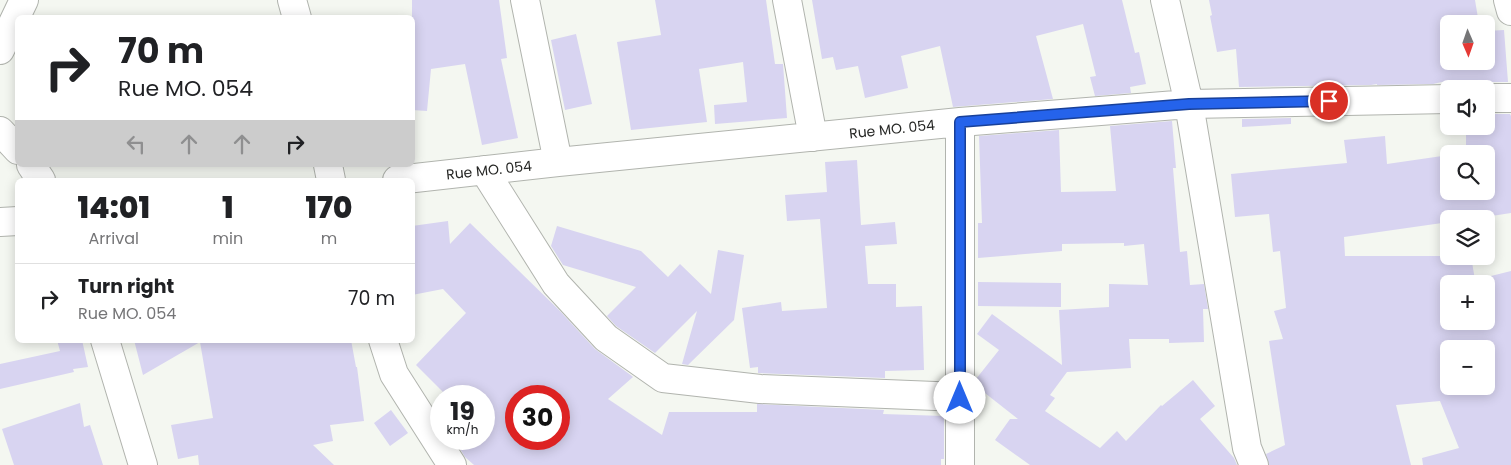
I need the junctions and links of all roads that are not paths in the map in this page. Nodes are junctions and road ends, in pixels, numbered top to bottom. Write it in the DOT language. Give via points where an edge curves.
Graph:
graph roads {
  1 [pos="292,0"];
  2 [pos="525,0"];
  3 [pos="787,0"];
  4 [pos="1165,0"];
  5 [pos="1508,0"];
  6 [pos="22,1"];
  7 [pos="1511,11"];
  8 [pos="16,15"];
  9 [pos="296,15"];
  10 [pos="15,17"];
  11 [pos="0,50"];
  12 [pos="1495,98"];
  13 [pos="1511,98"];
  14 [pos="1440,99"];
  15 [pos="1189,104"];
  16 [pos="960,122"];
  17 [pos="0,131"];
  18 [pos="813,137"];
  19 [pos="15,147"];
  20 [pos="558,162"];
  21 [pos="32,167"];
  22 [pos="484,170"];
  23 [pos="40,178"];
  24 [pos="414,178"];
  25 [pos="15,221"];
  26 [pos="0,222"];
  27 [pos="106,343"];
  28 [pos="384,343"];
  29 [pos="960,398"];
  30 [pos="144,465"];
  31 [pos="452,465"];
  32 [pos="960,465"];
  33 [pos="1254,465"];
  1 -- 9 [label="street"];
  2 -- 20 [label="street"];
  3 -- 18 [label="street"];
  4 -- 15 [label="street"];
  5 -- 7 [label="street"];
  6 -- 8 [label="street"];
  10 -- 11 [label="street"];
  12 -- 13 [label="street"];
  14 -- 15 [label="street, Rue MO. 054"];
  15 -- 16 [label="street, Rue MO. 054"];
  15 -- 33 [label="street" via="1247,448"];
  16 -- 18 [label="street, Rue MO. 054"];
  16 -- 29 [label="street"];
  17 -- 19 [label="street"];
  18 -- 20 [label="street, Rue MO. 054"];
  20 -- 22 [label="street, Rue MO. 054"];
  21 -- 23 [label="street"];
  22 -- 24 [label="street, Rue MO. 054"];
  22 -- 29 [label="street" via="556,284 606,338 663,378 760,389"];
  25 -- 26 [label="street"];
  27 -- 30 [label="street"];
  28 -- 31 [label="street" via="394,374"];
  29 -- 32 [label="street"];
}
